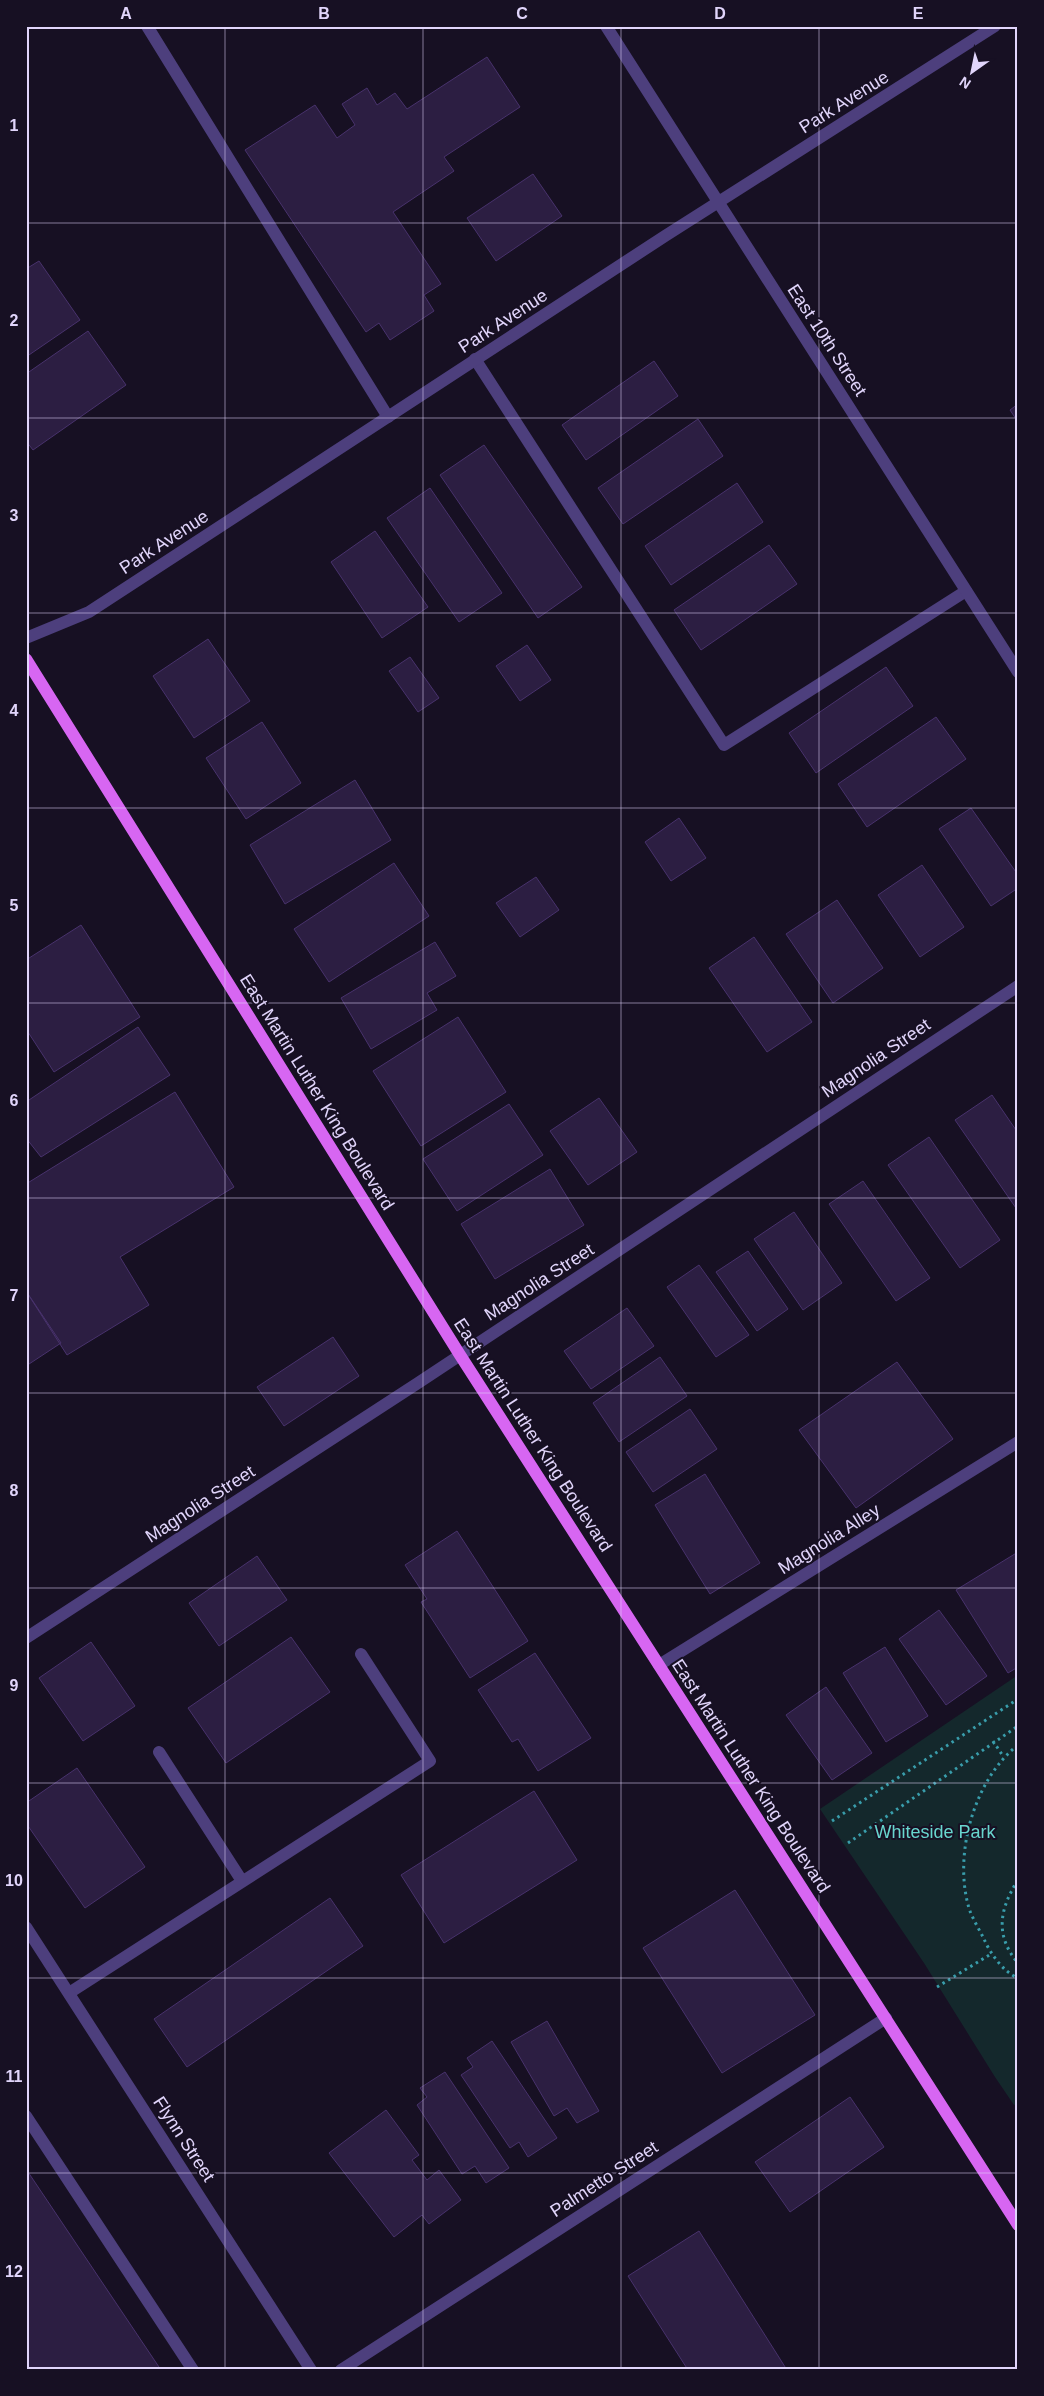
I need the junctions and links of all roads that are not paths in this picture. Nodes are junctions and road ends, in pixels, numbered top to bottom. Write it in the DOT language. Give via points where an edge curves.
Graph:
graph roads {
  1 [pos="147,26"];
  2 [pos="606,26"];
  3 [pos="995,26"];
  4 [pos="718,202"];
  5 [pos="476,360"];
  6 [pos="388,417"];
  7 [pos="966,591"];
  8 [pos="26,638"];
  9 [pos="26,658"];
  10 [pos="1018,672"];
  11 [pos="1018,986"];
  12 [pos="460,1355"];
  13 [pos="1018,1442"];
  14 [pos="26,1638"];
  15 [pos="361,1654"];
  16 [pos="659,1665"];
  17 [pos="159,1752"];
  18 [pos="242,1881"];
  19 [pos="26,1927"];
  20 [pos="69,1993"];
  21 [pos="886,2018"];
  22 [pos="26,2116"];
  23 [pos="1018,2224"];
  24 [pos="193,2370"];
  25 [pos="311,2370"];
  26 [pos="341,2370"];
  1 -- 6 [label="street"];
  2 -- 4 [label="street, East 10th Street"];
  3 -- 4 [label="street, Park Avenue"];
  4 -- 5 [label="street, Park Avenue"];
  4 -- 7 [label="street, East 10th Street"];
  5 -- 6 [label="street, Park Avenue"];
  5 -- 7 [label="street" via="724,745"];
  6 -- 8 [label="street, Park Avenue" via="88,612"];
  7 -- 10 [label="street, East 10th Street"];
  9 -- 12 [label="main road, East Martin Luther King Boulevard"];
  11 -- 12 [label="street, Magnolia Street"];
  12 -- 14 [label="street, Magnolia Street"];
  12 -- 16 [label="main road, East Martin Luther King Boulevard"];
  13 -- 16 [label="street, Magnolia Alley"];
  15 -- 18 [label="street" via="430,1761"];
  16 -- 21 [label="main road, East Martin Luther King Boulevard"];
  17 -- 18 [label="street"];
  18 -- 20 [label="street"];
  19 -- 20 [label="street, Flynn Street"];
  20 -- 25 [label="street, Flynn Street"];
  21 -- 23 [label="main road, East Martin Luther King Boulevard"];
  21 -- 26 [label="street, Palmetto Street"];
  22 -- 24 [label="street"];
}
